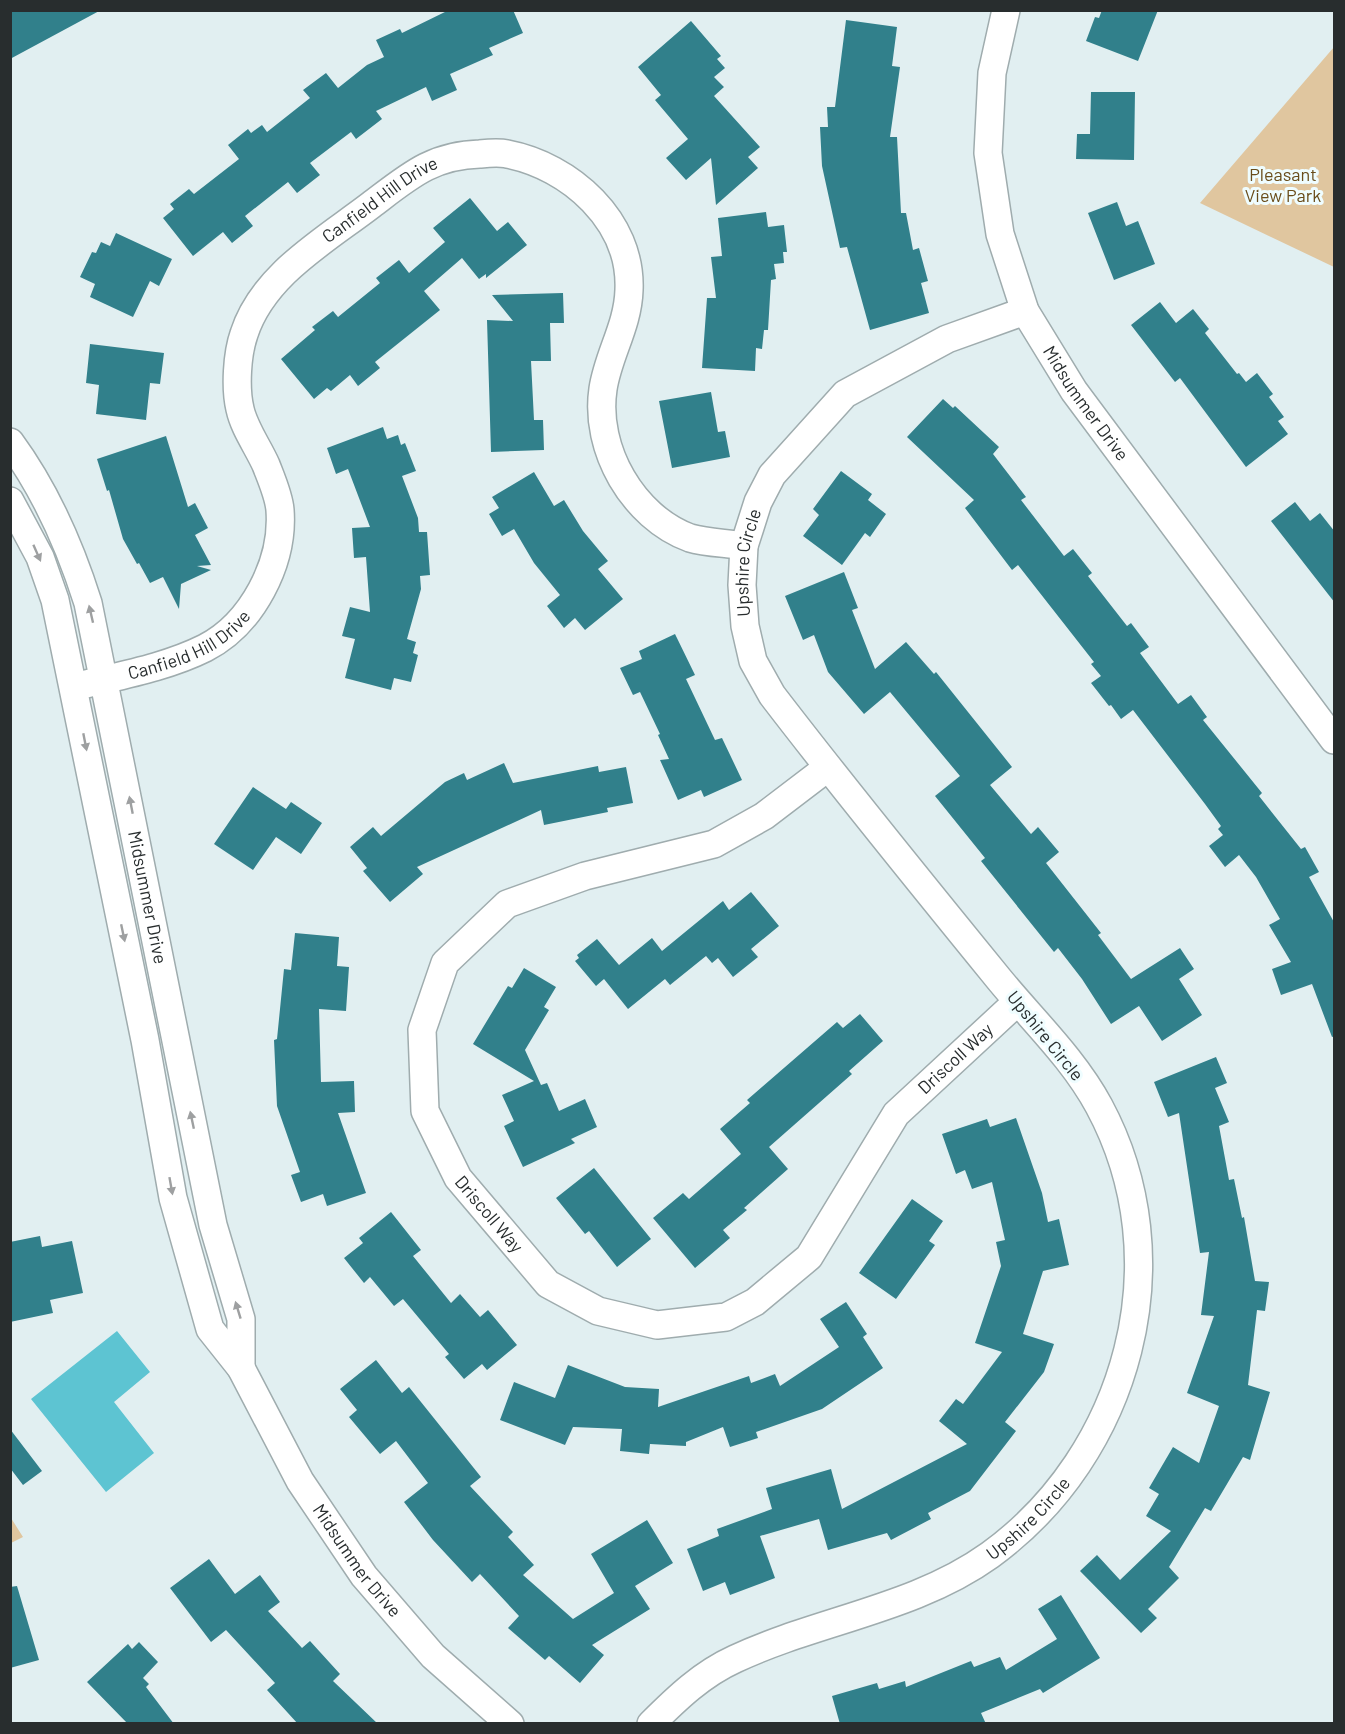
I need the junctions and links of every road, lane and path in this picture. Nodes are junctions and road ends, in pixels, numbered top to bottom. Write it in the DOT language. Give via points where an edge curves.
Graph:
graph roads {
  1 [pos="1006,10"];
  2 [pos="1025,311"];
  3 [pos="10,442"];
  4 [pos="10,501"];
  5 [pos="744,546"];
  6 [pos="105,679"];
  7 [pos="74,687"];
  8 [pos="1335,740"];
  9 [pos="827,768"];
  10 [pos="1017,1002"];
  11 [pos="241,1368"];
  12 [pos="510,1724"];
  13 [pos="651,1724"];
  1 -- 2 [label="street, Midsummer Drive" via="992,74 988,153 1000,234"];
  2 -- 5 [label="street, Upshire Circle" via="947,339 845,394 772,475 758,502"];
  2 -- 8 [label="street, Midsummer Drive" via="1074,391"];
  6 -- 3 [label="street, Midsummer Drive, one-way" via="77,567 43,492"];
  4 -- 7 [label="street, Midsummer Drive, one-way" via="40,557 55,600"];
  5 -- 6 [label="street, Canfield Hill Drive" via="691,538 658,520 635,498 615,468 603,426 603,389 626,321 630,287 623,252 606,216 582,188 547,165 504,153 458,154 422,166 281,274 258,301 243,336 238,381 240,410 266,465 280,509 277,546 265,585 239,622 206,647"];
  5 -- 9 [label="street, Upshire Circle" via="745,626 753,661 772,696"];
  6 -- 7 [label="street, Canfield Hill Drive"];
  11 -- 6 [label="street, Midsummer Drive, one-way" via="241,1319 211,1215"];
  7 -- 11 [label="street, Midsummer Drive, one-way" via="173,1198 210,1329"];
  9 -- 10 [label="street, Upshire Circle"];
  9 -- 10 [label="street, Driscoll Way" via="764,816 714,844 585,876 507,904 445,963 422,1030 426,1111 459,1178 548,1284 598,1311 657,1325 726,1317 755,1302 808,1257 896,1114"];
  10 -- 13 [label="street, Upshire Circle" via="1068,1059 1093,1096 1125,1168 1136,1221 1137,1295 1128,1356 1106,1418 1083,1460 1056,1493 1025,1528 989,1556 944,1583 732,1660 689,1687"];
  11 -- 12 [label="street, Midsummer Drive" via="300,1481 364,1576 433,1656"];
}
